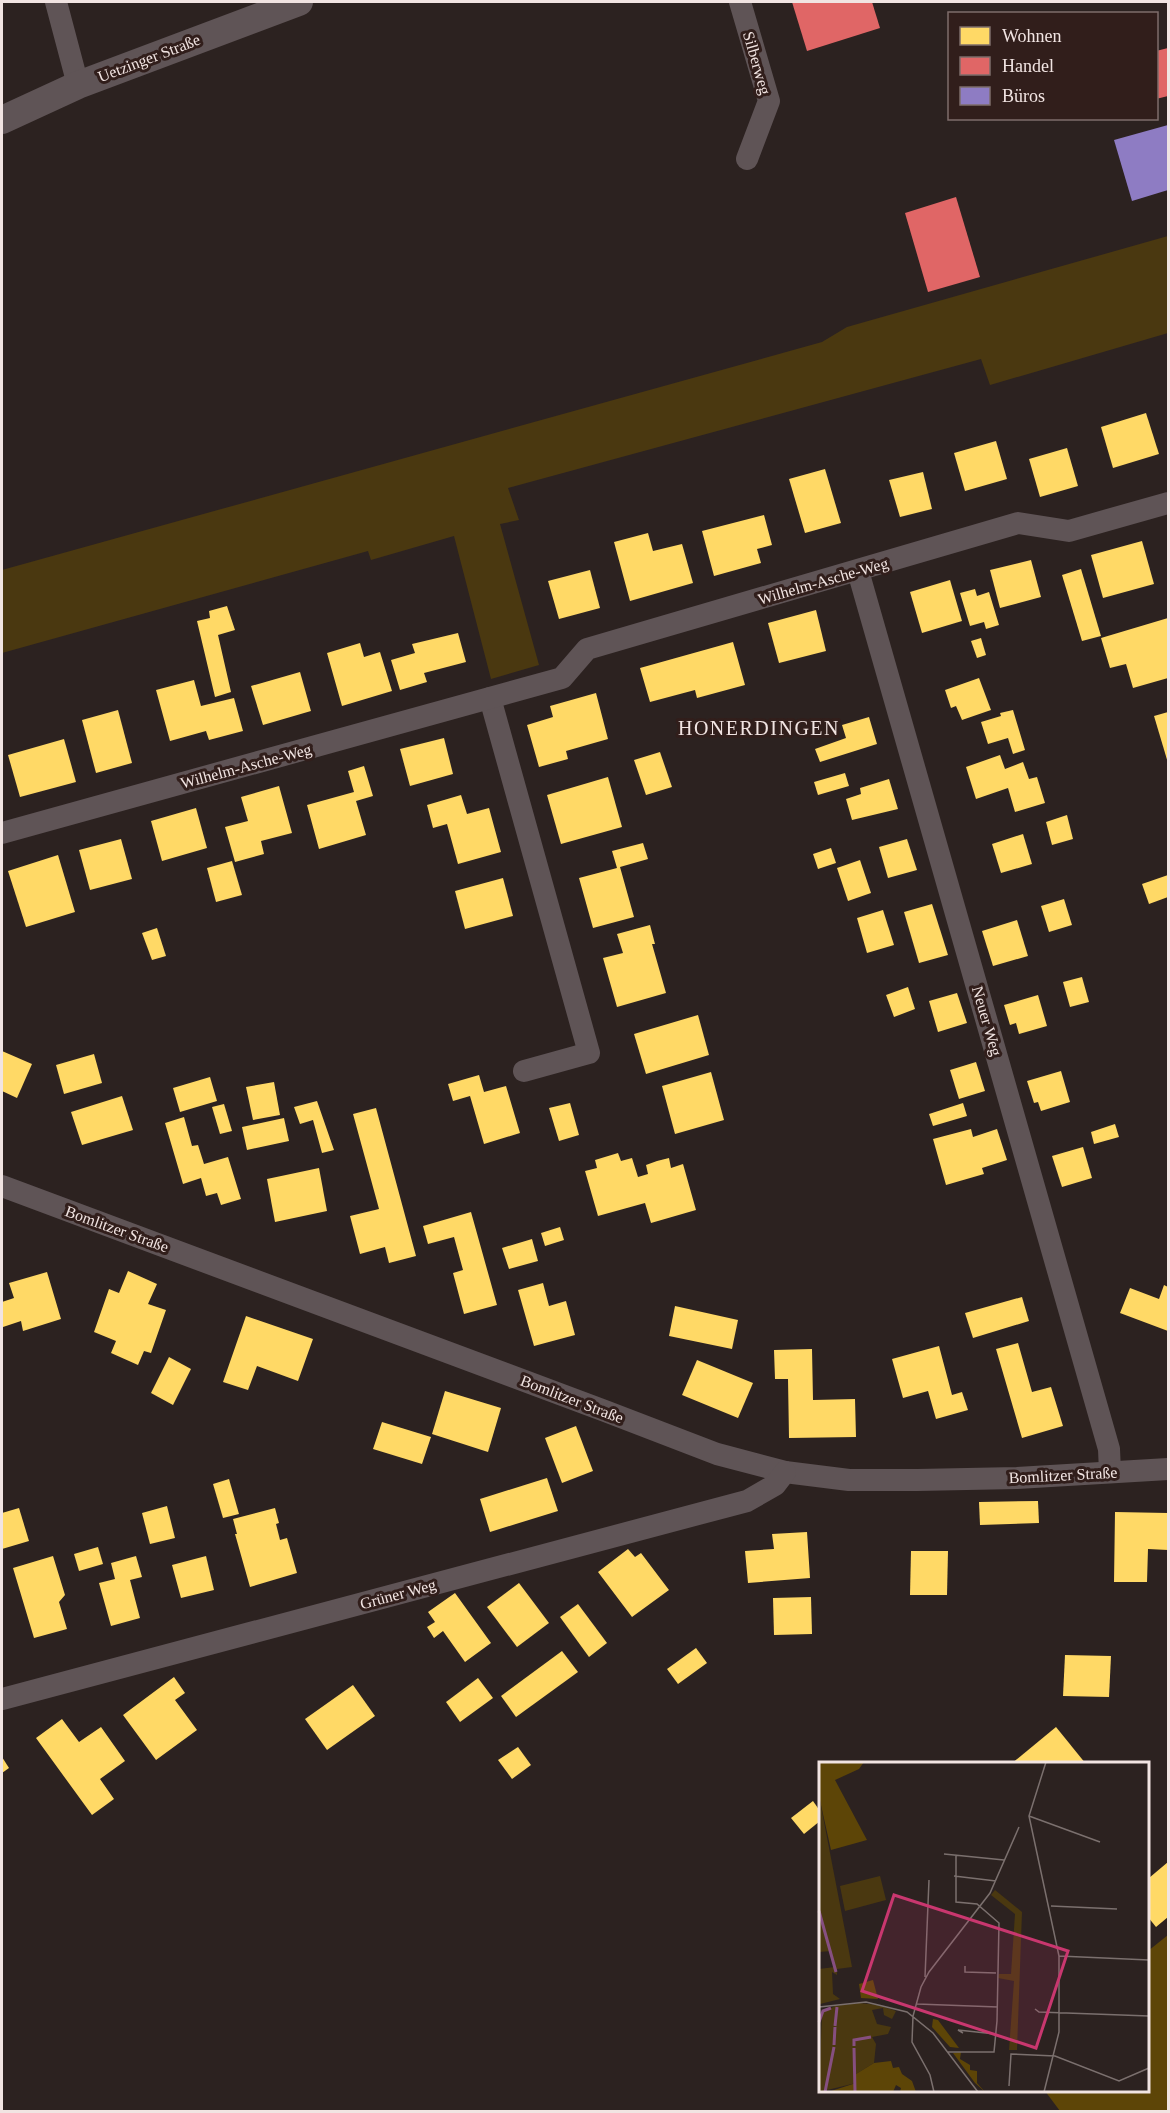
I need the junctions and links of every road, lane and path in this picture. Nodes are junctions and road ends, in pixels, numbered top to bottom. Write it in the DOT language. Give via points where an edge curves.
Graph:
graph roads {
  1 [pos="56,2"];
  2 [pos="299,2"];
  3 [pos="740,2"];
  4 [pos="78,85"];
  5 [pos="2,120"];
  6 [pos="747,159"];
  7 [pos="1168,503"];
  8 [pos="858,571"];
  9 [pos="490,698"];
  10 [pos="2,833"];
  11 [pos="524,1071"];
  12 [pos="2,1186"];
  13 [pos="1168,1469"];
  14 [pos="785,1472"];
  15 [pos="1110,1472"];
  16 [pos="2,1700"];
  1 -- 4 [label="street"];
  2 -- 4 [label="street, Uetzinger Straße"];
  3 -- 6 [label="street, Silberweg" via="769,101"];
  4 -- 5 [label="street, Uetzinger Straße"];
  7 -- 8 [label="street, Wilhelm-Asche-Weg" via="1069,531 1018,523"];
  8 -- 9 [label="street, Wilhelm-Asche-Weg" via="587,649 562,678"];
  8 -- 15 [label="street, Neuer Weg" via="1109,1449"];
  9 -- 10 [label="street, Wilhelm-Asche-Weg"];
  9 -- 11 [label="street" via="589,1053"];
  12 -- 14 [label="street, Bomlitzer Straße" via="717,1454"];
  13 -- 15 [label="street, Bomlitzer Straße"];
  14 -- 15 [label="street, Bomlitzer Straße" via="849,1480 917,1480"];
  14 -- 16 [label="street, Grüner Weg" via="775,1485 747,1501"];
}
